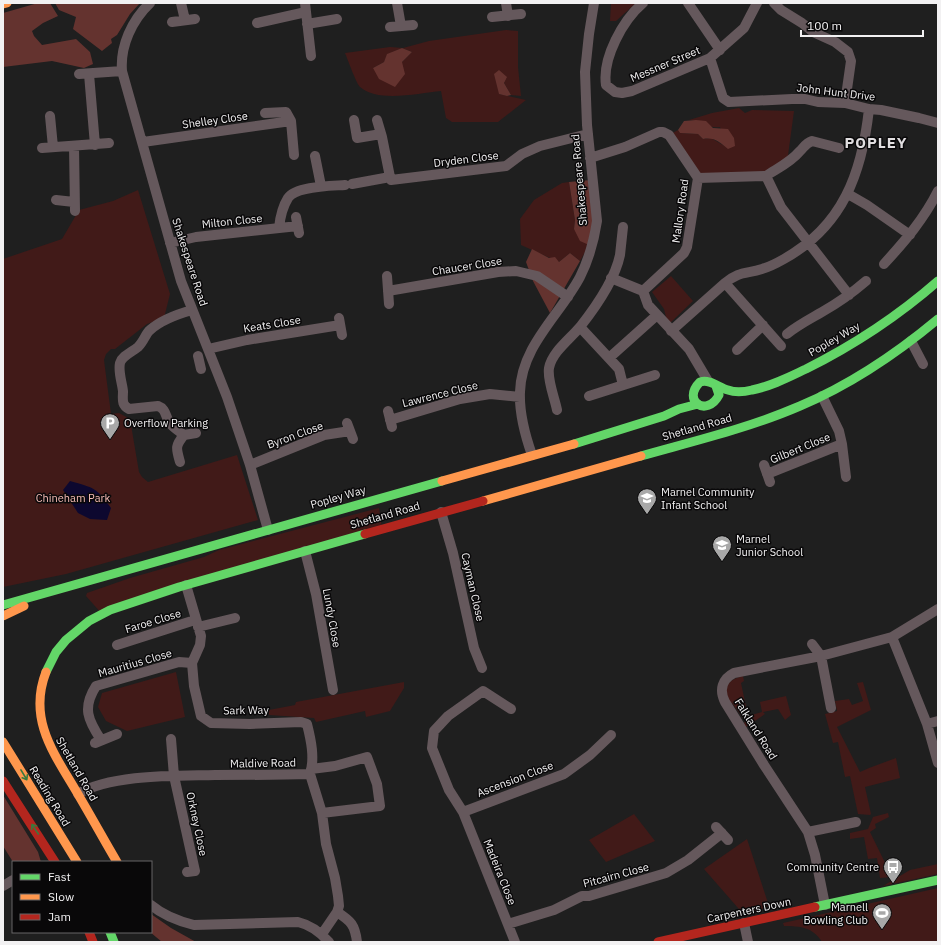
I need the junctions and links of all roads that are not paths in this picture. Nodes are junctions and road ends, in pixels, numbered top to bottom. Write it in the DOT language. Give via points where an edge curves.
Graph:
graph roads {
  1 [pos="6,3"];
  2 [pos="150,3"];
  3 [pos="181,3"];
  4 [pos="397,3"];
  5 [pos="506,3"];
  6 [pos="594,3"];
  7 [pos="643,3"];
  8 [pos="688,3"];
  9 [pos="757,3"];
  10 [pos="774,3"];
  11 [pos="3,4"];
  12 [pos="306,8"];
  13 [pos="521,14"];
  14 [pos="508,16"];
  15 [pos="492,17"];
  16 [pos="337,20"];
  17 [pos="172,22"];
  18 [pos="257,23"];
  19 [pos="307,24"];
  20 [pos="413,25"];
  21 [pos="401,26"];
  22 [pos="390,27"];
  23 [pos="720,50"];
  24 [pos="311,56"];
  25 [pos="710,58"];
  26 [pos="122,71"];
  27 [pos="845,104"];
  28 [pos="869,109"];
  29 [pos="265,113"];
  30 [pos="50,116"];
  31 [pos="354,120"];
  32 [pos="377,120"];
  33 [pos="290,121"];
  34 [pos="938,123"];
  35 [pos="381,134"];
  36 [pos="588,134"];
  37 [pos="143,142"];
  38 [pos="109,143"];
  39 [pos="96,144"];
  40 [pos="74,146"];
  41 [pos="53,147"];
  42 [pos="42,148"];
  43 [pos="839,148"];
  44 [pos="294,155"];
  45 [pos="315,156"];
  46 [pos="590,158"];
  47 [pos="766,176"];
  48 [pos="390,177"];
  49 [pos="698,178"];
  50 [pos="321,186"];
  51 [pos="938,191"];
  52 [pos="848,194"];
  53 [pos="56,200"];
  54 [pos="298,225"];
  55 [pos="623,227"];
  56 [pos="279,228"];
  57 [pos="910,235"];
  58 [pos="808,243"];
  59 [pos="170,244"];
  60 [pos="884,264"];
  61 [pos="387,276"];
  62 [pos="612,278"];
  63 [pos="866,281"];
  64 [pos="938,281"];
  65 [pos="725,282"];
  66 [pos="388,291"];
  67 [pos="643,291"];
  68 [pos="849,295"];
  69 [pos="568,297"];
  70 [pos="389,304"];
  71 [pos="192,310"];
  72 [pos="657,315"];
  73 [pos="938,319"];
  74 [pos="763,325"];
  75 [pos="340,326"];
  76 [pos="580,327"];
  77 [pos="671,331"];
  78 [pos="788,334"];
  79 [pos="911,341"];
  80 [pos="781,346"];
  81 [pos="737,350"];
  82 [pos="209,352"];
  83 [pos="609,358"];
  84 [pos="696,361"];
  85 [pos="199,362"];
  86 [pos="922,364"];
  87 [pos="655,375"];
  88 [pos="712,383"];
  89 [pos="623,385"];
  90 [pos="730,391"];
  91 [pos="589,396"];
  92 [pos="695,396"];
  93 [pos="822,396"];
  94 [pos="520,397"];
  95 [pos="717,399"];
  96 [pos="557,410"];
  97 [pos="390,420"];
  98 [pos="350,431"];
  99 [pos="196,433"];
  100 [pos="184,435"];
  101 [pos="842,444"];
  102 [pos="532,455"];
  103 [pos="180,462"];
  104 [pos="250,465"];
  105 [pos="767,474"];
  106 [pos="846,478"];
  107 [pos="441,512"];
  108 [pos="268,530"];
  109 [pos="304,551"];
  110 [pos="186,584"];
  111 [pos="57,590"];
  112 [pos="3,605"];
  113 [pos="938,609"];
  114 [pos="3,616"];
  115 [pos="235,618"];
  116 [pos="197,624"];
  117 [pos="892,637"];
  118 [pos="812,644"];
  119 [pos="117,645"];
  120 [pos="821,656"];
  121 [pos="194,658"];
  122 [pos="483,671"];
  123 [pos="334,691"];
  124 [pos="831,708"];
  125 [pos="510,709"];
  126 [pos="938,721"];
  127 [pos="927,724"];
  128 [pos="117,734"];
  129 [pos="611,735"];
  130 [pos="171,739"];
  131 [pos="3,742"];
  132 [pos="938,763"];
  133 [pos="3,770"];
  134 [pos="310,772"];
  135 [pos="174,776"];
  136 [pos="5,785"];
  137 [pos="78,794"];
  138 [pos="463,812"];
  139 [pos="322,813"];
  140 [pos="856,822"];
  141 [pos="808,832"];
  142 [pos="722,833"];
  143 [pos="54,861"];
  144 [pos="76,861"];
  145 [pos="116,861"];
  146 [pos="187,872"];
  147 [pos="938,880"];
  148 [pos="12,881"];
  149 [pos="3,886"];
  150 [pos="825,905"];
  151 [pos="152,906"];
  152 [pos="337,912"];
  153 [pos="744,923"];
  154 [pos="508,924"];
  155 [pos="322,934"];
  156 [pos="329,942"];
  157 [pos="357,942"];
  158 [pos="514,942"];
  159 [pos="658,942"];
  160 [pos="748,942"];
  1 -- 11 [label="main road"];
  2 -- 26 [label="street, Shakespeare Road" via="141,11 132,26 124,47"];
  3 -- 17 [label="street" via="190,19"];
  4 -- 21 [label="street"];
  5 -- 14 [label="street"];
  6 -- 36 [label="street, Shakespeare Road" via="586,72"];
  7 -- 25 [label="street, Messner Street" via="633,11 610,53 605,71 606,85 609,88 622,93 632,91"];
  8 -- 23 [label="street, Messner Street"];
  9 -- 23 [label="street" via="744,28"];
  10 -- 27 [label="street" via="813,32 835,42 848,52 851,61"];
  12 -- 18 [label="street"];
  12 -- 19 [label="street"];
  13 -- 14 [label="street"];
  14 -- 15 [label="street"];
  16 -- 19 [label="street"];
  19 -- 24 [label="street"];
  20 -- 21 [label="street"];
  21 -- 22 [label="street"];
  23 -- 25 [label="street"];
  25 -- 27 [label="street, John Hunt Drive" via="723,98 729,102 805,99"];
  26 -- 37 [label="street, Shakespeare Road"];
  26 -- 39 [label="street" via="84,74"];
  27 -- 28 [label="street, John Hunt Drive"];
  28 -- 34 [label="street, John Hunt Drive"];
  28 -- 52 [label="street" via="866,138"];
  29 -- 33 [label="street" via="286,112"];
  30 -- 41 [label="street"];
  31 -- 35 [label="street" via="357,138"];
  32 -- 35 [label="street"];
  33 -- 37 [label="street, Shelley Close"];
  33 -- 44 [label="street"];
  35 -- 48 [label="street"];
  36 -- 46 [label="street, Shakespeare Road"];
  36 -- 48 [label="street, Dryden Close" via="540,146 522,154 506,166 391,180"];
  37 -- 59 [label="street, Shakespeare Road"];
  38 -- 39 [label="street"];
  39 -- 40 [label="street"];
  40 -- 41 [label="street"];
  40 -- 53 [label="street" via="75,207"];
  41 -- 42 [label="street"];
  43 -- 47 [label="street" via="808,142 788,163"];
  45 -- 50 [label="street"];
  46 -- 49 [label="street, Mallory Road" via="663,132 669,135"];
  46 -- 69 [label="street, Shakespeare Road" via="597,221 595,235 580,277"];
  47 -- 49 [label="street"];
  47 -- 58 [label="street" via="781,207"];
  48 -- 50 [label="street" via="348,185"];
  49 -- 67 [label="street, Mallory Road" via="687,247 684,253"];
  50 -- 56 [label="street" via="298,191 288,197"];
  51 -- 57 [label="street"];
  52 -- 57 [label="street"];
  52 -- 58 [label="street" via="829,221"];
  54 -- 56 [label="street, Milton Close"];
  55 -- 62 [label="street" via="620,256"];
  56 -- 59 [label="street, Milton Close" via="196,237"];
  57 -- 60 [label="street"];
  58 -- 65 [label="street" via="784,259 761,269 732,276"];
  58 -- 68 [label="street"];
  59 -- 71 [label="street, Shakespeare Road"];
  61 -- 66 [label="street"];
  62 -- 67 [label="street"];
  62 -- 76 [label="street"];
  63 -- 68 [label="street"];
  64 -- 90 [label="main road, Popley Way" via="915,302 827,358 770,386 747,392"];
  65 -- 74 [label="street"];
  65 -- 77 [label="street"];
  66 -- 69 [label="street, Chaucer Close" via="516,271 538,276"];
  66 -- 70 [label="street"];
  67 -- 72 [label="street" via="648,305"];
  68 -- 78 [label="street"];
  69 -- 94 [label="street, Shakespeare Road" via="534,344 523,374"];
  71 -- 82 [label="street, Shakespeare Road"];
  71 -- 100 [label="street" via="169,319 149,331 144,340 120,362 122,403 125,407 161,407 169,422"];
  72 -- 77 [label="street"];
  72 -- 83 [label="street"];
  73 -- 79 [label="main road, Shetland Road"];
  74 -- 80 [label="street"];
  74 -- 81 [label="street"];
  75 -- 82 [label="street, Keats Close" via="247,340"];
  76 -- 83 [label="street"];
  76 -- 96 [label="street" via="557,354 549,369"];
  77 -- 84 [label="street" via="690,349"];
  79 -- 86 [label="street"];
  79 -- 93 [label="main road, Shetland Road" via="878,364"];
  82 -- 85 [label="street, Keats Close"];
  82 -- 104 [label="street, Shakespeare Road"];
  83 -- 89 [label="street" via="618,369"];
  84 -- 88 [label="street"];
  84 -- 92 [label="street"];
  87 -- 89 [label="street"];
  88 -- 90 [label="main road, Popley Way"];
  88 -- 92 [label="main road, Popley Way" via="701,382"];
  88 -- 95 [label="main road" via="718,390"];
  89 -- 91 [label="street"];
  90 -- 95 [label="main road"];
  92 -- 95 [label="main road" via="707,407"];
  92 -- 102 [label="main road, Popley Way" via="679,409 664,416"];
  93 -- 101 [label="street, Gilbert Close" via="839,431"];
  93 -- 107 [label="main road, Shetland Road" via="740,428"];
  94 -- 97 [label="street, Lawrence Close" via="490,394"];
  94 -- 102 [label="street, Shakespeare Road" via="521,416"];
  98 -- 104 [label="street, Byron Close" via="324,435"];
  99 -- 100 [label="street"];
  100 -- 103 [label="street" via="176,448"];
  101 -- 105 [label="street, Gilbert Close"];
  101 -- 106 [label="street, Gilbert Close"];
  102 -- 108 [label="main road, Popley Way"];
  104 -- 108 [label="street, Shakespeare Road"];
  107 -- 109 [label="main road, Shetland Road"];
  107 -- 122 [label="street, Cayman Close" via="474,648"];
  108 -- 111 [label="main road, Popley Way"];
  109 -- 110 [label="main road, Shetland Road"];
  109 -- 123 [label="street, Lundy Close" via="316,594"];
  110 -- 116 [label="street, Faroe Close"];
  110 -- 137 [label="main road, Shetland Road" via="109,610 85,624 66,640 47,667 41,684 40,703 44,735 63,772"];
  111 -- 112 [label="main road, Popley Way"];
  111 -- 114 [label="main road" via="50,596"];
  113 -- 117 [label="street, Falkland Road"];
  115 -- 116 [label="street, Faroe Close"];
  116 -- 119 [label="street, Faroe Close"];
  116 -- 121 [label="street, Faroe Close" via="201,636"];
  117 -- 120 [label="street, Falkland Road"];
  117 -- 127 [label="street"];
  118 -- 120 [label="street"];
  120 -- 124 [label="street"];
  120 -- 141 [label="street, Falkland Road" via="734,673 725,680 721,689 725,702"];
  121 -- 128 [label="street, Mauritius Close" via="96,686 90,696 87,711 98,742"];
  121 -- 134 [label="street, Sark Way" via="194,686 201,716 211,722 307,724 312,743"];
  125 -- 138 [label="street, Madeira Close" via="483,691 448,716 434,731 432,748 449,790"];
  126 -- 127 [label="street"];
  127 -- 132 [label="street"];
  129 -- 138 [label="street, Ascension Close" via="564,774"];
  130 -- 135 [label="street"];
  131 -- 144 [label="main road, Reading Road, one-way"];
  133 -- 136 [label="main road" via="7,777"];
  134 -- 135 [label="street, Maldive Road"];
  134 -- 139 [label="street, Maldive Road"];
  134 -- 139 [label="street" via="367,757 377,784 380,806"];
  135 -- 137 [label="street, Maldive Road" via="126,779"];
  135 -- 146 [label="street, Orkney Close" via="195,871"];
  143 -- 136 [label="main road, one-way"];
  137 -- 145 [label="main road, Shetland Road"];
  138 -- 154 [label="street, Madeira Close"];
  139 -- 152 [label="street, Maldive Road" via="338,896"];
  140 -- 141 [label="street"];
  141 -- 150 [label="street, Falkland Road"];
  142 -- 154 [label="street, Pitcairn Close" via="688,860 666,873 582,896 554,910"];
  147 -- 150 [label="main road, Carpenters Down"];
  148 -- 149 [label="street"];
  150 -- 153 [label="main road, Carpenters Down"];
  151 -- 155 [label="street" via="178,922 194,925 298,922 309,925"];
  152 -- 155 [label="street"];
  152 -- 157 [label="street" via="352,923"];
  153 -- 159 [label="main road, Carpenters Down"];
  153 -- 160 [label="street"];
  154 -- 158 [label="street, Madeira Close"];
  155 -- 156 [label="street"];
}
